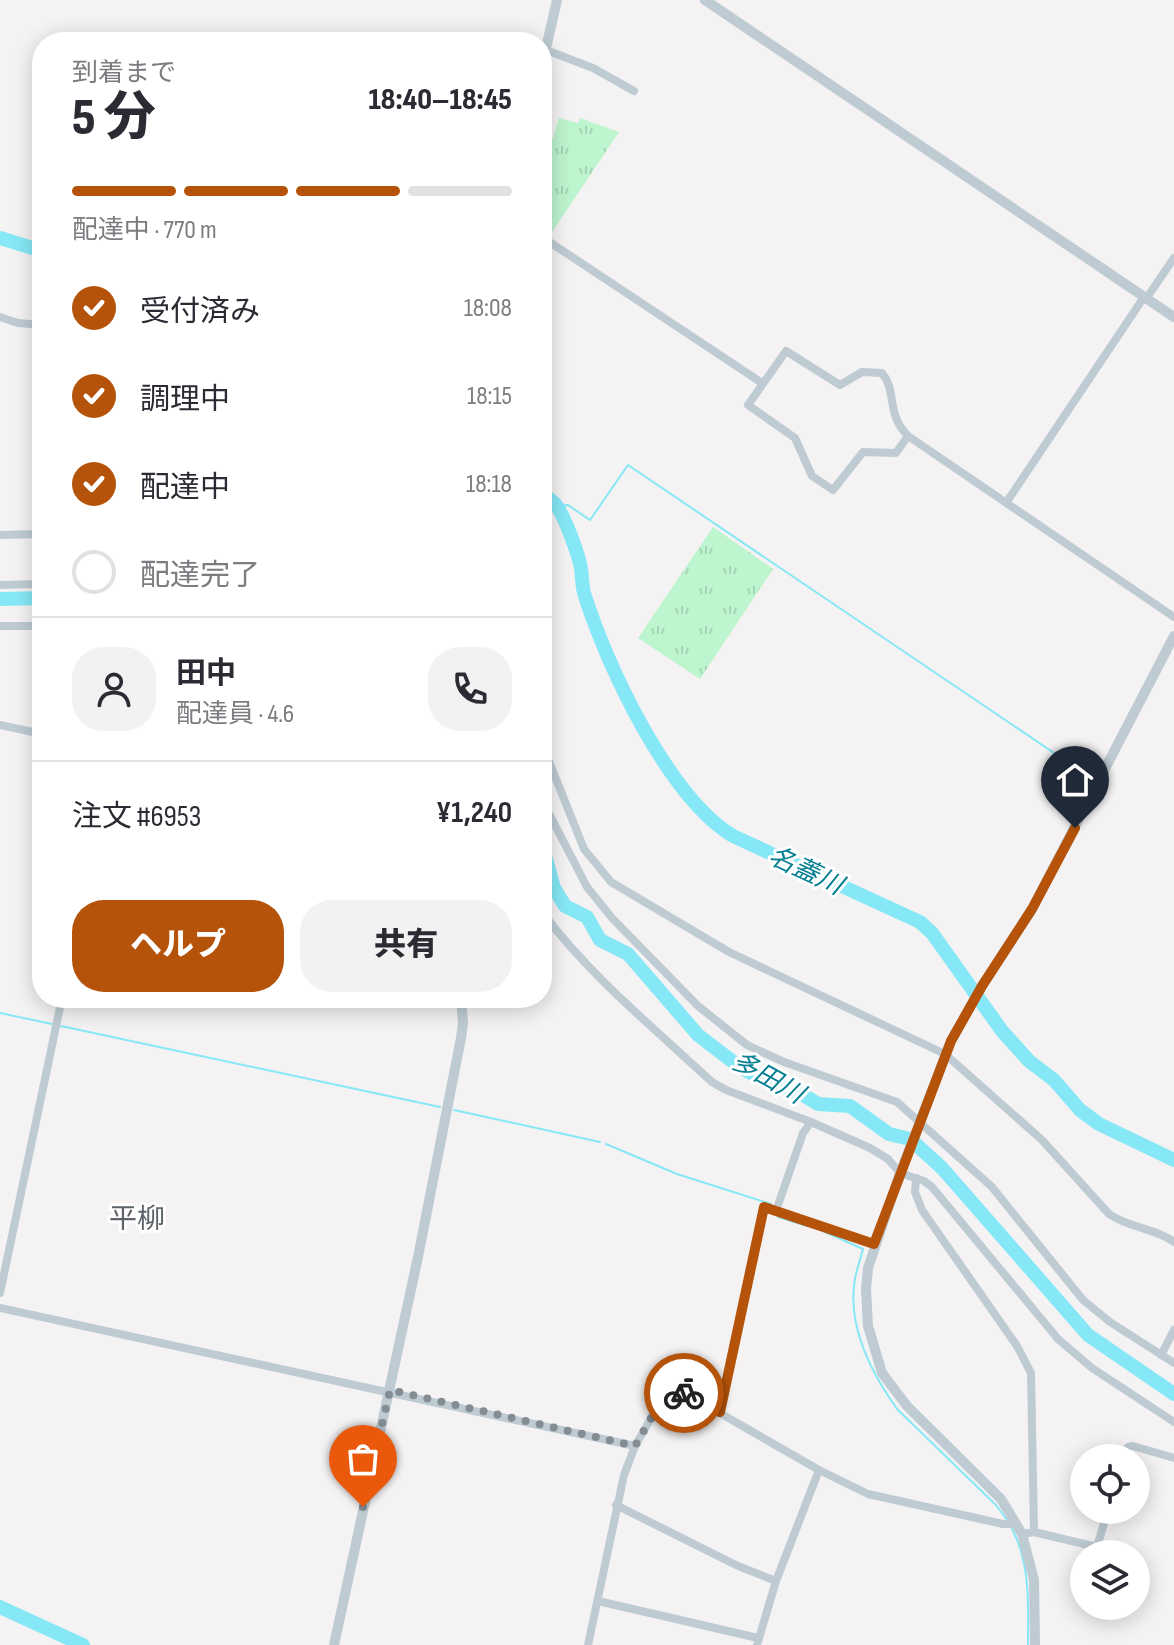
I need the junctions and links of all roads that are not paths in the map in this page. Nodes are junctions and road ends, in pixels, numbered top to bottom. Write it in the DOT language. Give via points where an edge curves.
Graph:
graph roads {
  1 [pos="557,0"];
  2 [pos="705,0"];
  3 [pos="550,32"];
  4 [pos="552,52"];
  5 [pos="634,91"];
  6 [pos="552,244"];
  7 [pos="1174,258"];
  8 [pos="1148,295"];
  9 [pos="0,317"];
  10 [pos="1174,317"];
  11 [pos="32,324"];
  12 [pos="762,383"];
  13 [pos="908,436"];
  14 [pos="1006,503"];
  15 [pos="32,534"];
  16 [pos="0,535"];
  17 [pos="32,584"];
  18 [pos="0,585"];
  19 [pos="1174,617"];
  20 [pos="0,626"];
  21 [pos="32,626"];
  22 [pos="1174,636"];
  23 [pos="0,725"];
  24 [pos="32,732"];
  25 [pos="552,769"];
  26 [pos="552,819"];
  27 [pos="552,925"];
  28 [pos="60,1008"];
  29 [pos="461,1008"];
  30 [pos="945,1054"];
  31 [pos="811,1122"];
  32 [pos="918,1126"];
  33 [pos="901,1170"];
  34 [pos="916,1178"];
  35 [pos="776,1211"];
  36 [pos="1174,1242"];
  37 [pos="874,1244"];
  38 [pos="0,1293"];
  39 [pos="0,1308"];
  40 [pos="1174,1330"];
  41 [pos="1161,1355"];
  42 [pos="1174,1363"];
  43 [pos="390,1390"];
  44 [pos="720,1412"];
  45 [pos="1174,1422"];
  46 [pos="635,1446"];
  47 [pos="1150,1451"];
  48 [pos="1174,1458"];
  49 [pos="819,1470"];
  50 [pos="616,1505"];
  51 [pos="1104,1524"];
  52 [pos="1018,1527"];
  53 [pos="776,1581"];
  54 [pos="598,1601"];
  55 [pos="757,1642"];
  56 [pos="334,1645"];
  57 [pos="588,1645"];
  58 [pos="1035,1645"];
  1 -- 3 [label="street"];
  2 -- 8 [label="street"];
  4 -- 5 [label="street"];
  6 -- 12 [label="street"];
  7 -- 8 [label="street"];
  8 -- 10 [label="street"];
  8 -- 14 [label="street"];
  9 -- 11 [label="street"];
  12 -- 13 [label="street" via="786,351 837,384 862,372 882,373 895,421"];
  12 -- 13 [label="street" via="749,408 795,438 812,476 833,490 859,455 896,453"];
  13 -- 14 [label="street"];
  14 -- 19 [label="street"];
  15 -- 16 [label="street"];
  17 -- 18 [label="street"];
  20 -- 21 [label="street"];
  22 -- 30 [label="street" via="1044,889"];
  23 -- 24 [label="street"];
  25 -- 30 [label="street" via="584,849 611,882 729,952"];
  26 -- 32 [label="street" via="587,887 698,1006 747,1045 897,1102"];
  27 -- 31 [label="street" via="712,1082"];
  28 -- 38 [label="street"];
  29 -- 43 [label="street" via="461,1038"];
  30 -- 32 [label="street"];
  30 -- 36 [label="street" via="1042,1140 1109,1214"];
  31 -- 33 [label="street" via="870,1148"];
  31 -- 35 [label="street"];
  32 -- 33 [label="street"];
  32 -- 41 [label="street" via="992,1187 1083,1300"];
  33 -- 34 [label="street"];
  33 -- 37 [label="street"];
  34 -- 45 [label="street" via="932,1187 1058,1339"];
  34 -- 52 [label="street" via="922,1210 1031,1373"];
  35 -- 37 [label="street"];
  35 -- 44 [label="street" via="764,1207"];
  37 -- 52 [label="street" via="866,1309 882,1373 907,1406 1001,1499"];
  39 -- 43 [label="street"];
  40 -- 41 [label="street"];
  41 -- 42 [label="street"];
  43 -- 46 [label="street"];
  43 -- 56 [label="street"];
  44 -- 46 [label="street" via="671,1390"];
  44 -- 49 [label="street"];
  46 -- 50 [label="street"];
  47 -- 48 [label="street"];
  49 -- 52 [label="street" via="868,1494"];
  49 -- 53 [label="street"];
  50 -- 53 [label="street"];
  50 -- 54 [label="street"];
  51 -- 52 [label="street" via="1097,1547"];
  52 -- 58 [label="street" via="1034,1580"];
  53 -- 55 [label="street"];
  54 -- 55 [label="street"];
  54 -- 57 [label="street"];
}
